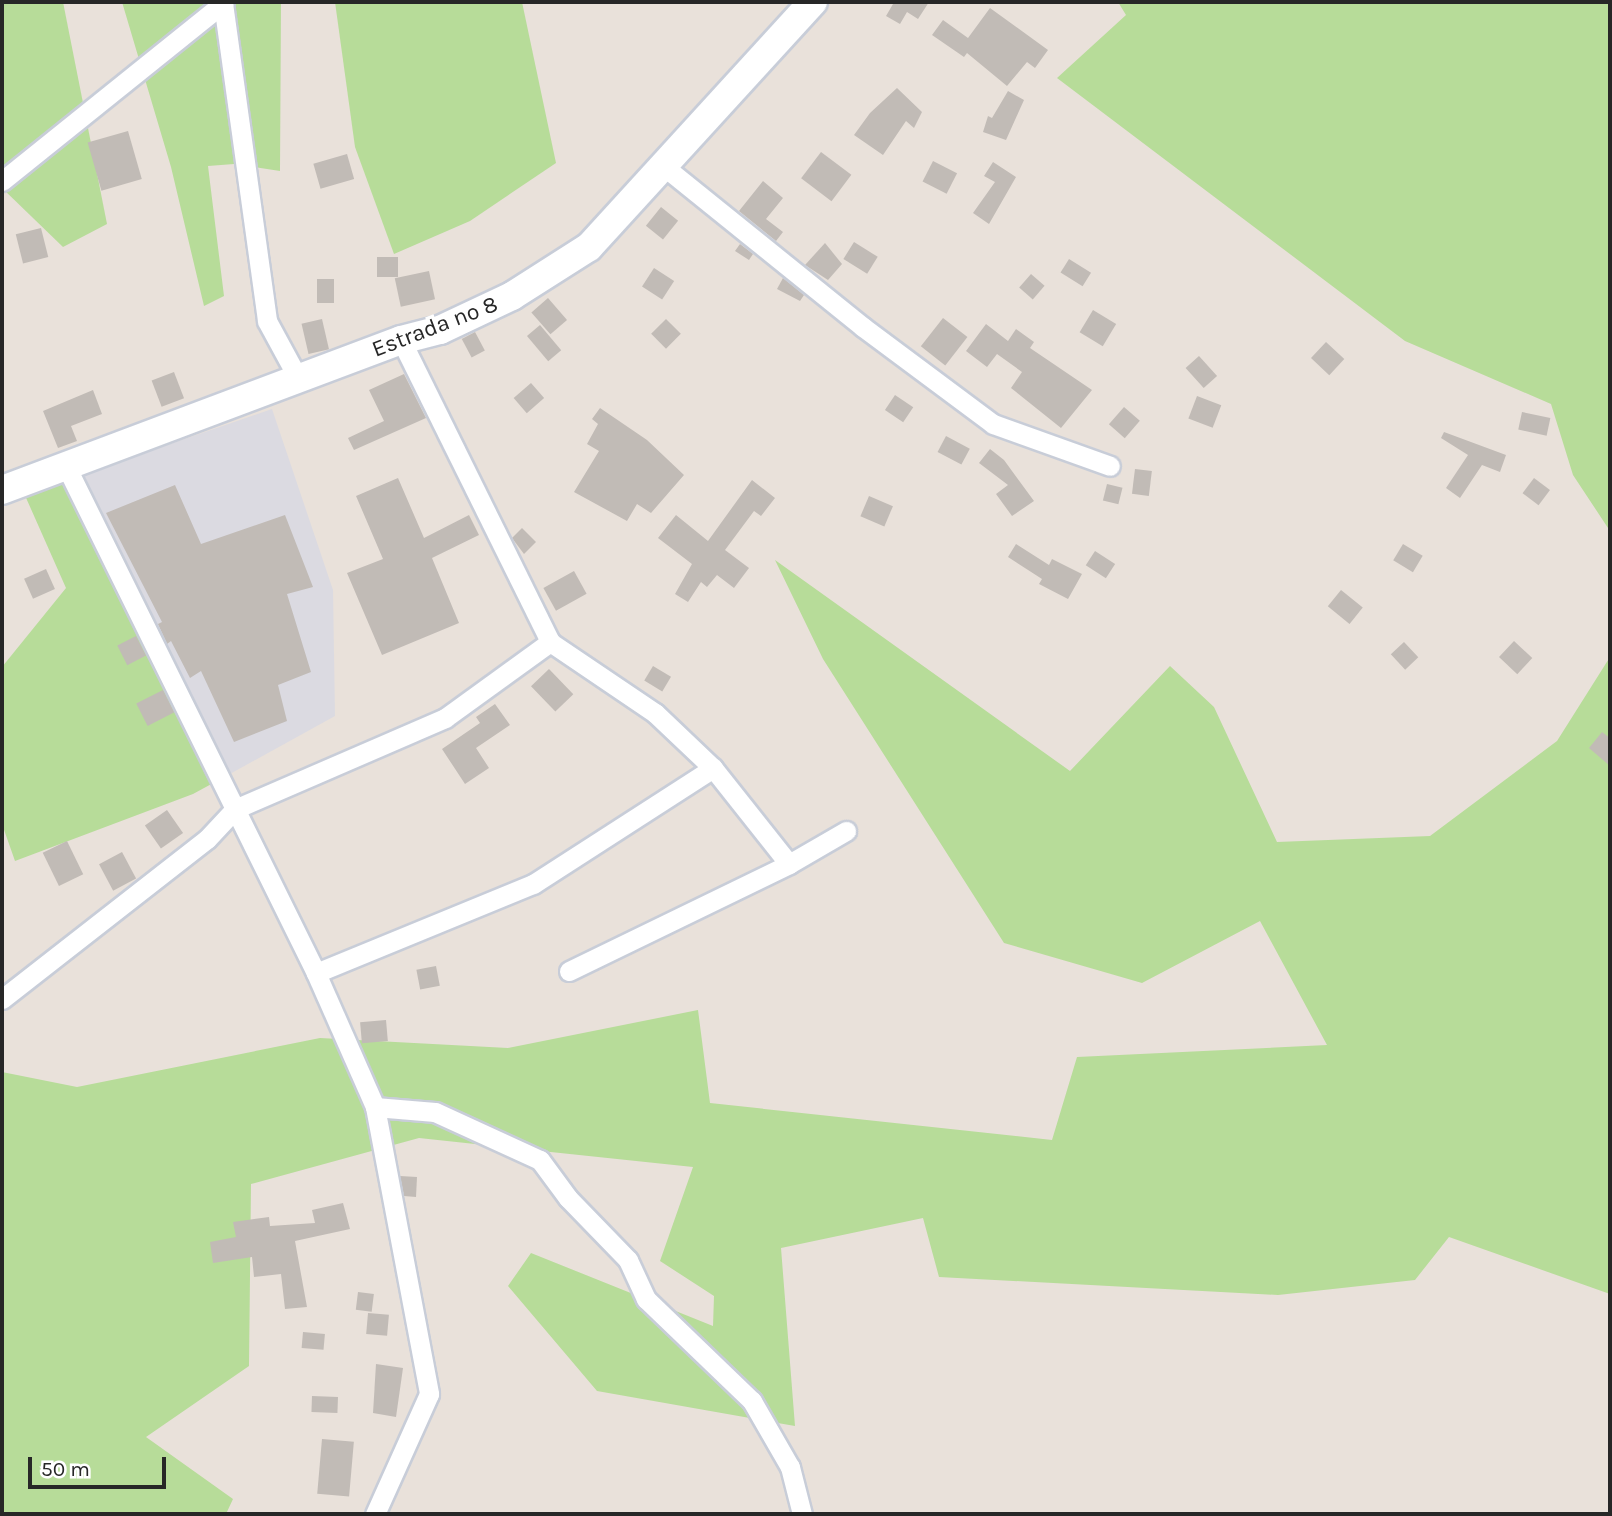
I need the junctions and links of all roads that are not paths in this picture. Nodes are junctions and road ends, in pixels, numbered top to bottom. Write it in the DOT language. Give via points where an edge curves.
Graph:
graph roads {
  1 [pos="813,2"];
  2 [pos="666,168"];
  3 [pos="2,181"];
  4 [pos="401,340"];
  5 [pos="299,380"];
  6 [pos="66,466"];
  7 [pos="1110,466"];
  8 [pos="2,490"];
  9 [pos="550,642"];
  10 [pos="713,768"];
  11 [pos="236,809"];
  12 [pos="846,831"];
  13 [pos="789,864"];
  14 [pos="569,971"];
  15 [pos="316,973"];
  16 [pos="2,999"];
  17 [pos="375,1107"];
  18 [pos="375,1514"];
  19 [pos="802,1514"];
  1 -- 2 [label="main road, Estrada nº 8"];
  2 -- 4 [label="main road, Estrada nº 8" via="589,247 512,296 440,330"];
  2 -- 7 [label="street" via="863,327 993,424"];
  3 -- 5 [label="street" via="223,3 267,321"];
  4 -- 5 [label="main road, Estrada nº 8"];
  4 -- 9 [label="street"];
  5 -- 6 [label="main road, Estrada nº 8"];
  6 -- 8 [label="main road, Estrada nº 8"];
  6 -- 11 [label="street"];
  9 -- 10 [label="street" via="655,713"];
  9 -- 11 [label="street" via="445,718"];
  10 -- 13 [label="street"];
  10 -- 15 [label="street" via="533,884"];
  11 -- 15 [label="street"];
  11 -- 16 [label="street" via="207,839"];
  12 -- 13 [label="street"];
  13 -- 14 [label="street"];
  15 -- 17 [label="street"];
  17 -- 18 [label="street" via="429,1394"];
  17 -- 19 [label="street" via="435,1112 540,1160 568,1198 628,1260 646,1299 752,1402 790,1467"];
}
